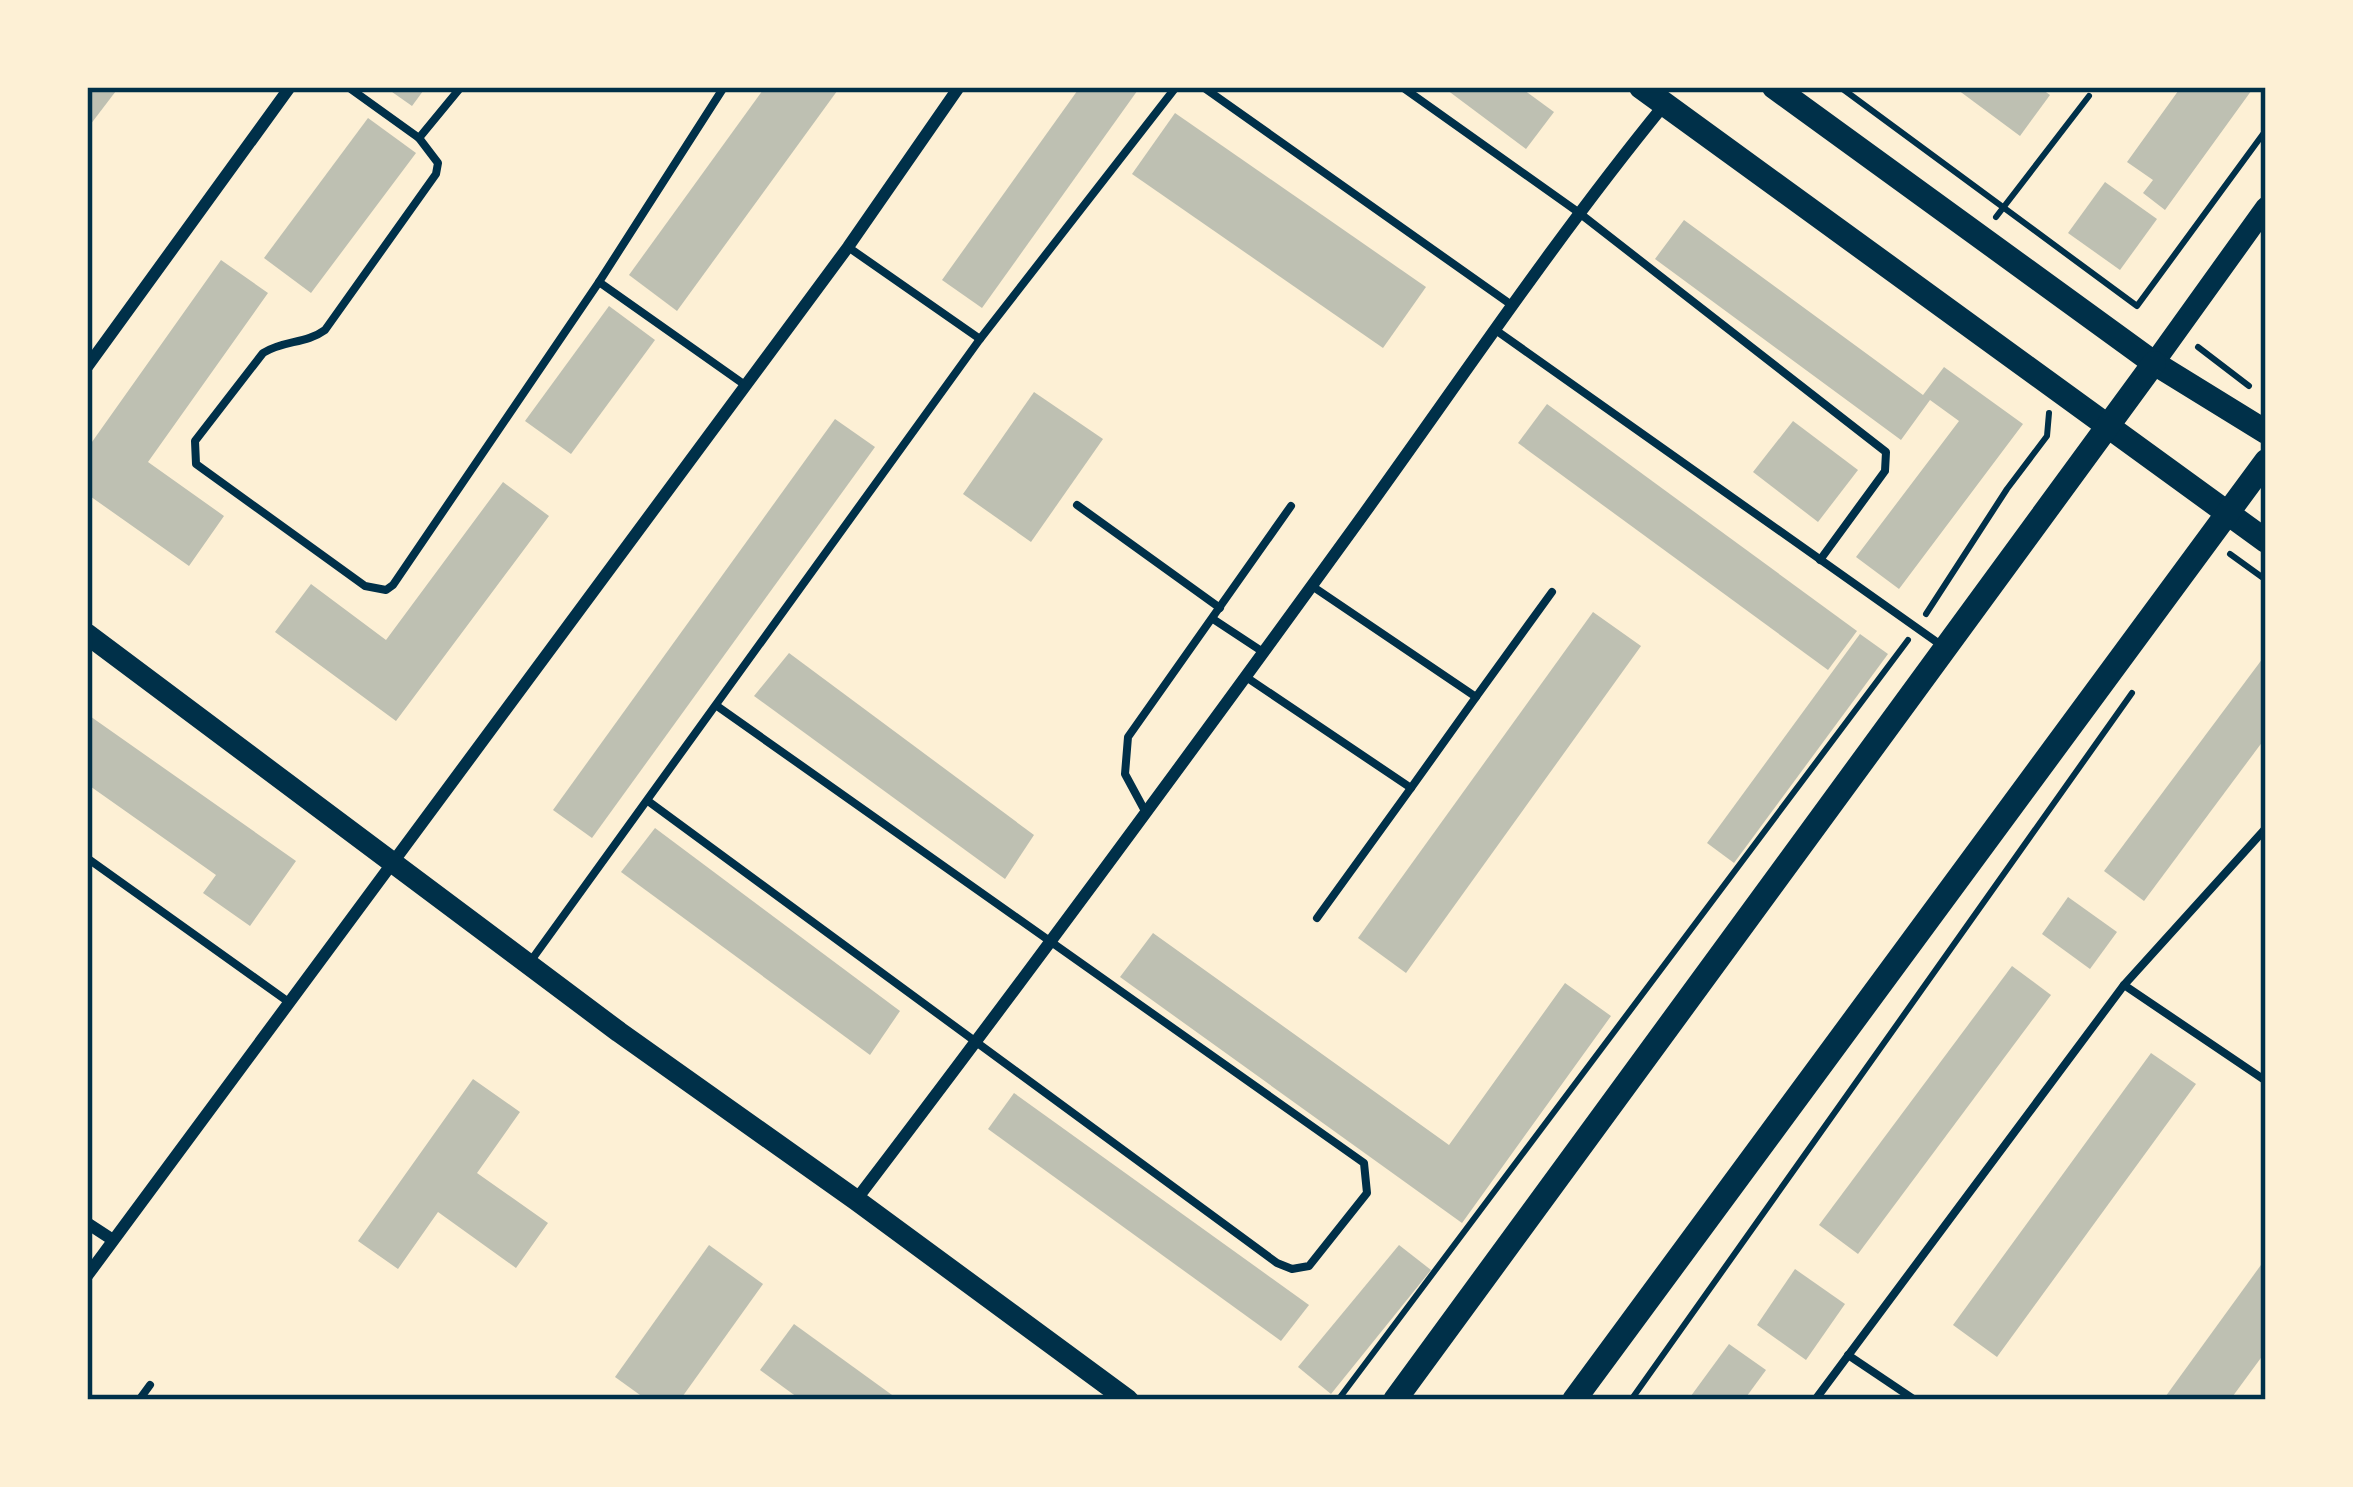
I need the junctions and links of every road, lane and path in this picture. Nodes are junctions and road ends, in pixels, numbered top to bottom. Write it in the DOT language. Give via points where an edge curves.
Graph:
graph roads {
  1 [pos="290,87"];
  2 [pos="348,87"];
  3 [pos="461,87"];
  4 [pos="724,87"];
  5 [pos="959,87"];
  6 [pos="1176,87"];
  7 [pos="1204,87"];
  8 [pos="1402,87"];
  9 [pos="1641,87"];
  10 [pos="1774,87"];
  11 [pos="1840,87"];
  12 [pos="2089,96"];
  13 [pos="1665,105"];
  14 [pos="2266,130"];
  15 [pos="419,138"];
  16 [pos="2004,206"];
  17 [pos="2266,207"];
  18 [pos="1578,212"];
  19 [pos="2258,223"];
  20 [pos="1980,238"];
  21 [pos="848,247"];
  22 [pos="599,282"];
  23 [pos="1515,307"];
  24 [pos="1497,331"];
  25 [pos="980,339"];
  26 [pos="2190,341"];
  27 [pos="2155,363"];
  28 [pos="87,367"];
  29 [pos="745,385"];
  30 [pos="2062,390"];
  31 [pos="2266,399"];
  32 [pos="2110,424"];
  33 [pos="2266,432"];
  34 [pos="2266,461"];
  35 [pos="1077,505"];
  36 [pos="1291,506"];
  37 [pos="2226,512"];
  38 [pos="2266,541"];
  39 [pos="2230,554"];
  40 [pos="1820,560"];
  41 [pos="2266,580"];
  42 [pos="1312,586"];
  43 [pos="1552,592"];
  44 [pos="1220,608"];
  45 [pos="1213,619"];
  46 [pos="1918,627"];
  47 [pos="87,634"];
  48 [pos="1946,648"];
  49 [pos="1264,652"];
  50 [pos="1246,677"];
  51 [pos="2142,680"];
  52 [pos="1476,697"];
  53 [pos="717,706"];
  54 [pos="1411,788"];
  55 [pos="648,801"];
  56 [pos="1146,813"];
  57 [pos="2266,828"];
  58 [pos="87,858"];
  59 [pos="395,861"];
  60 [pos="1317,918"];
  61 [pos="1050,940"];
  62 [pos="530,963"];
  63 [pos="2124,985"];
  64 [pos="291,1004"];
  65 [pos="977,1041"];
  66 [pos="2266,1081"];
  67 [pos="856,1200"];
  68 [pos="87,1222"];
  69 [pos="113,1240"];
  70 [pos="87,1276"];
  71 [pos="1848,1355"];
  72 [pos="150,1385"];
  73 [pos="140,1400"];
  74 [pos="1128,1400"];
  75 [pos="1338,1400"];
  76 [pos="1395,1400"];
  77 [pos="1574,1400"];
  78 [pos="1631,1400"];
  79 [pos="1815,1400"];
  80 [pos="1915,1400"];
  1 -- 28 [label="street"];
  2 -- 15 [label="lane"];
  3 -- 15 [label="lane"];
  4 -- 22 [label="lane"];
  5 -- 21 [label="street"];
  6 -- 25 [label="lane"];
  7 -- 23 [label="lane"];
  8 -- 18 [label="lane"];
  9 -- 13 [label="main road"];
  10 -- 20 [label="main road"];
  11 -- 16 [label="path"];
  12 -- 16 [label="path"];
  13 -- 18 [label="street"];
  13 -- 30 [label="main road"];
  14 -- 16 [label="path" via="2137,306"];
  15 -- 22 [label="lane" via="438,163 436,174 325,330 263,353 195,441 196,464 365,586 386,590"];
  16 -- 20 [label="path"];
  17 -- 19 [label="main road"];
  18 -- 23 [label="street"];
  18 -- 40 [label="lane" via="1886,452 1885,471"];
  19 -- 27 [label="main road"];
  20 -- 27 [label="main road"];
  21 -- 25 [label="lane"];
  21 -- 29 [label="street"];
  22 -- 29 [label="lane"];
  23 -- 24 [label="street"];
  24 -- 40 [label="lane"];
  24 -- 42 [label="street"];
  25 -- 53 [label="lane"];
  26 -- 31 [label="path"];
  27 -- 32 [label="main road"];
  27 -- 33 [label="main road"];
  29 -- 59 [label="street"];
  30 -- 32 [label="main road"];
  30 -- 46 [label="path" via="2047,436"];
  32 -- 37 [label="main road"];
  32 -- 48 [label="main road"];
  34 -- 37 [label="main road"];
  35 -- 44 [label="lane"];
  36 -- 44 [label="lane"];
  37 -- 38 [label="main road"];
  37 -- 77 [label="main road"];
  39 -- 41 [label="path"];
  40 -- 46 [label="lane"];
  42 -- 49 [label="street"];
  42 -- 52 [label="lane"];
  43 -- 52 [label="lane"];
  44 -- 45 [label="lane"];
  45 -- 49 [label="lane"];
  45 -- 56 [label="lane" via="1128,737 1125,774"];
  46 -- 48 [label="lane"];
  46 -- 75 [label="path"];
  47 -- 59 [label="main road"];
  48 -- 76 [label="main road"];
  49 -- 50 [label="street"];
  50 -- 54 [label="lane"];
  50 -- 56 [label="street"];
  51 -- 78 [label="path"];
  52 -- 54 [label="lane"];
  53 -- 55 [label="lane"];
  53 -- 61 [label="lane"];
  54 -- 60 [label="lane"];
  55 -- 62 [label="lane"];
  55 -- 65 [label="lane"];
  56 -- 61 [label="street"];
  57 -- 63 [label="lane"];
  58 -- 64 [label="lane"];
  59 -- 62 [label="main road"];
  59 -- 64 [label="street"];
  61 -- 65 [label="street"];
  61 -- 65 [label="lane" via="1364,1163 1367,1193 1310,1266 1276,1263"];
  62 -- 67 [label="main road"];
  63 -- 66 [label="lane"];
  63 -- 71 [label="lane"];
  64 -- 69 [label="street"];
  65 -- 67 [label="street"];
  67 -- 74 [label="main road"];
  68 -- 69 [label="street"];
  69 -- 70 [label="street"];
  71 -- 79 [label="lane"];
  71 -- 80 [label="lane"];
  72 -- 73 [label="lane"];
}
